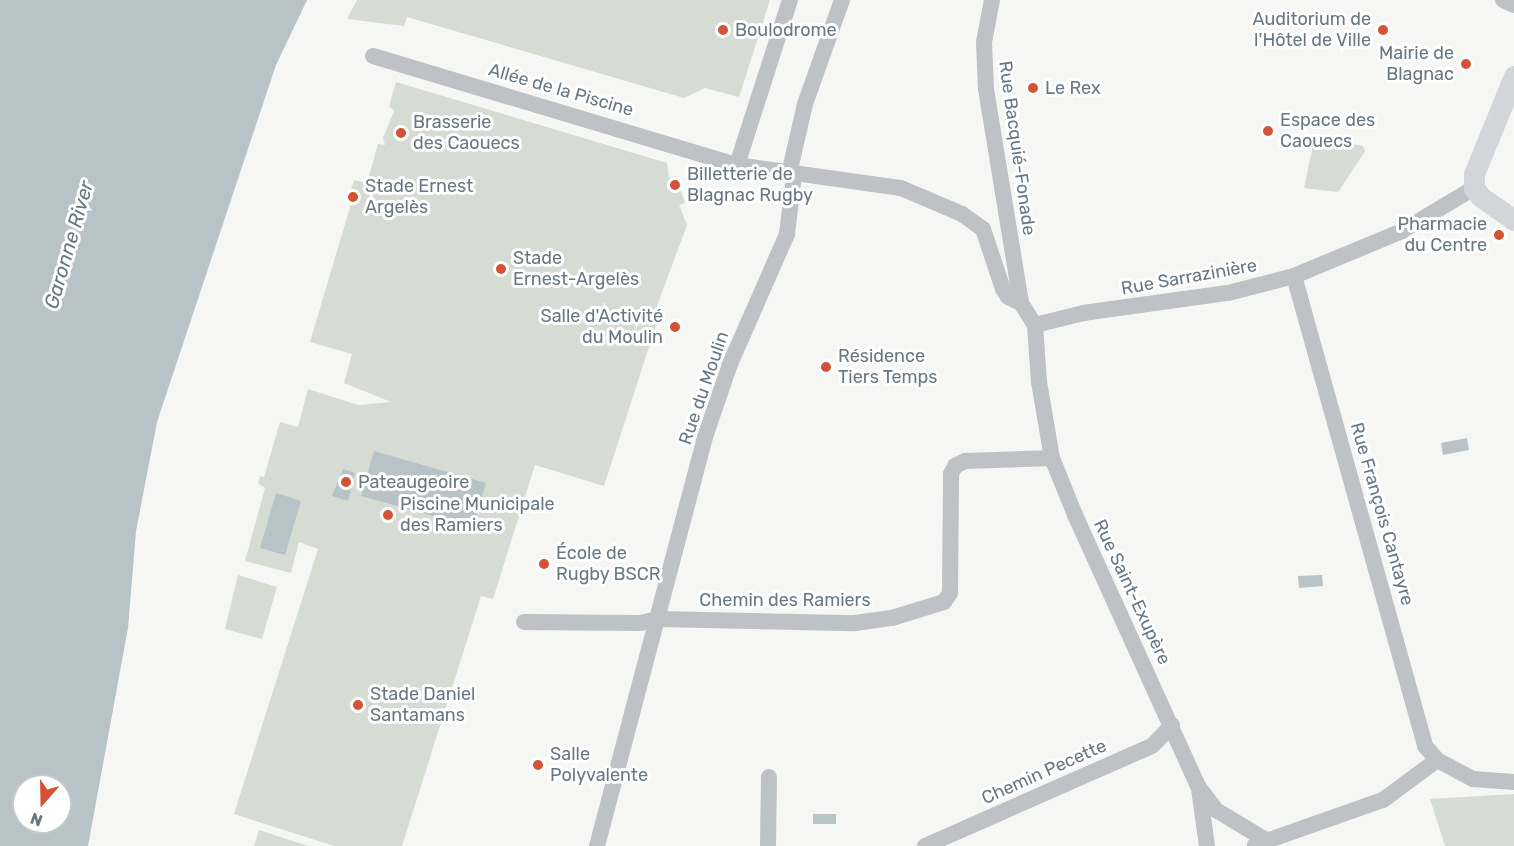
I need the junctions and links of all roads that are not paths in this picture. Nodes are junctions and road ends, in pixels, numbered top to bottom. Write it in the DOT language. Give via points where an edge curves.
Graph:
graph roads {
  1 [pos="790,0"];
  2 [pos="842,0"];
  3 [pos="992,0"];
  4 [pos="1503,0"];
  5 [pos="1514,5"];
  6 [pos="373,56"];
  7 [pos="1514,76"];
  8 [pos="737,165"];
  9 [pos="791,174"];
  10 [pos="1474,188"];
  11 [pos="1514,220"];
  12 [pos="1294,276"];
  13 [pos="1021,303"];
  14 [pos="1035,325"];
  15 [pos="1052,458"];
  16 [pos="657,619"];
  17 [pos="524,622"];
  18 [pos="1172,725"];
  19 [pos="1437,760"];
  20 [pos="769,777"];
  21 [pos="1514,782"];
  22 [pos="1198,786"];
  23 [pos="1258,843"];
  24 [pos="597,846"];
  25 [pos="768,846"];
  26 [pos="925,846"];
  27 [pos="1207,846"];
  1 -- 8 [label="street"];
  2 -- 9 [label="street, Rue du Moulin" via="805,104"];
  3 -- 13 [label="street, Rue Bacquié-Fonade" via="984,42 986,89"];
  4 -- 5 [label="street"];
  6 -- 8 [label="street, Allée de la Piscine"];
  7 -- 10 [label="main road" via="1477,160"];
  8 -- 9 [label="street, Allée de la Piscine"];
  9 -- 13 [label="street, Allée de la Piscine" via="901,188 962,214 983,229 1000,284 1008,297"];
  9 -- 16 [label="street, Rue du Moulin" via="787,234 723,384"];
  10 -- 11 [label="main road"];
  10 -- 12 [label="street, Rue Sarrazinière" via="1402,231"];
  12 -- 14 [label="street, Rue Sarrazinière" via="1228,293 1083,314"];
  12 -- 19 [label="street, Rue François Cantayre" via="1421,733"];
  13 -- 14 [label="street"];
  14 -- 15 [label="street, Rue Saint-Exupère" via="1039,382"];
  15 -- 16 [label="street, Chemin des Ramiers" via="965,461 955,466 951,474 952,580 944,602 892,618 855,623"];
  15 -- 18 [label="street, Rue Saint-Exupère"];
  16 -- 17 [label="street" via="640,623"];
  16 -- 24 [label="street"];
  18 -- 22 [label="street, Rue Saint-Exupère"];
  18 -- 26 [label="street, Chemin Pecette" via="1152,746"];
  19 -- 21 [label="street" via="1473,779"];
  19 -- 23 [label="street, Rue Saint-Exupère" via="1383,800"];
  20 -- 25 [label="street"];
  22 -- 23 [label="street, Rue Saint-Exupère" via="1216,810"];
  22 -- 27 [label="street"];
}
